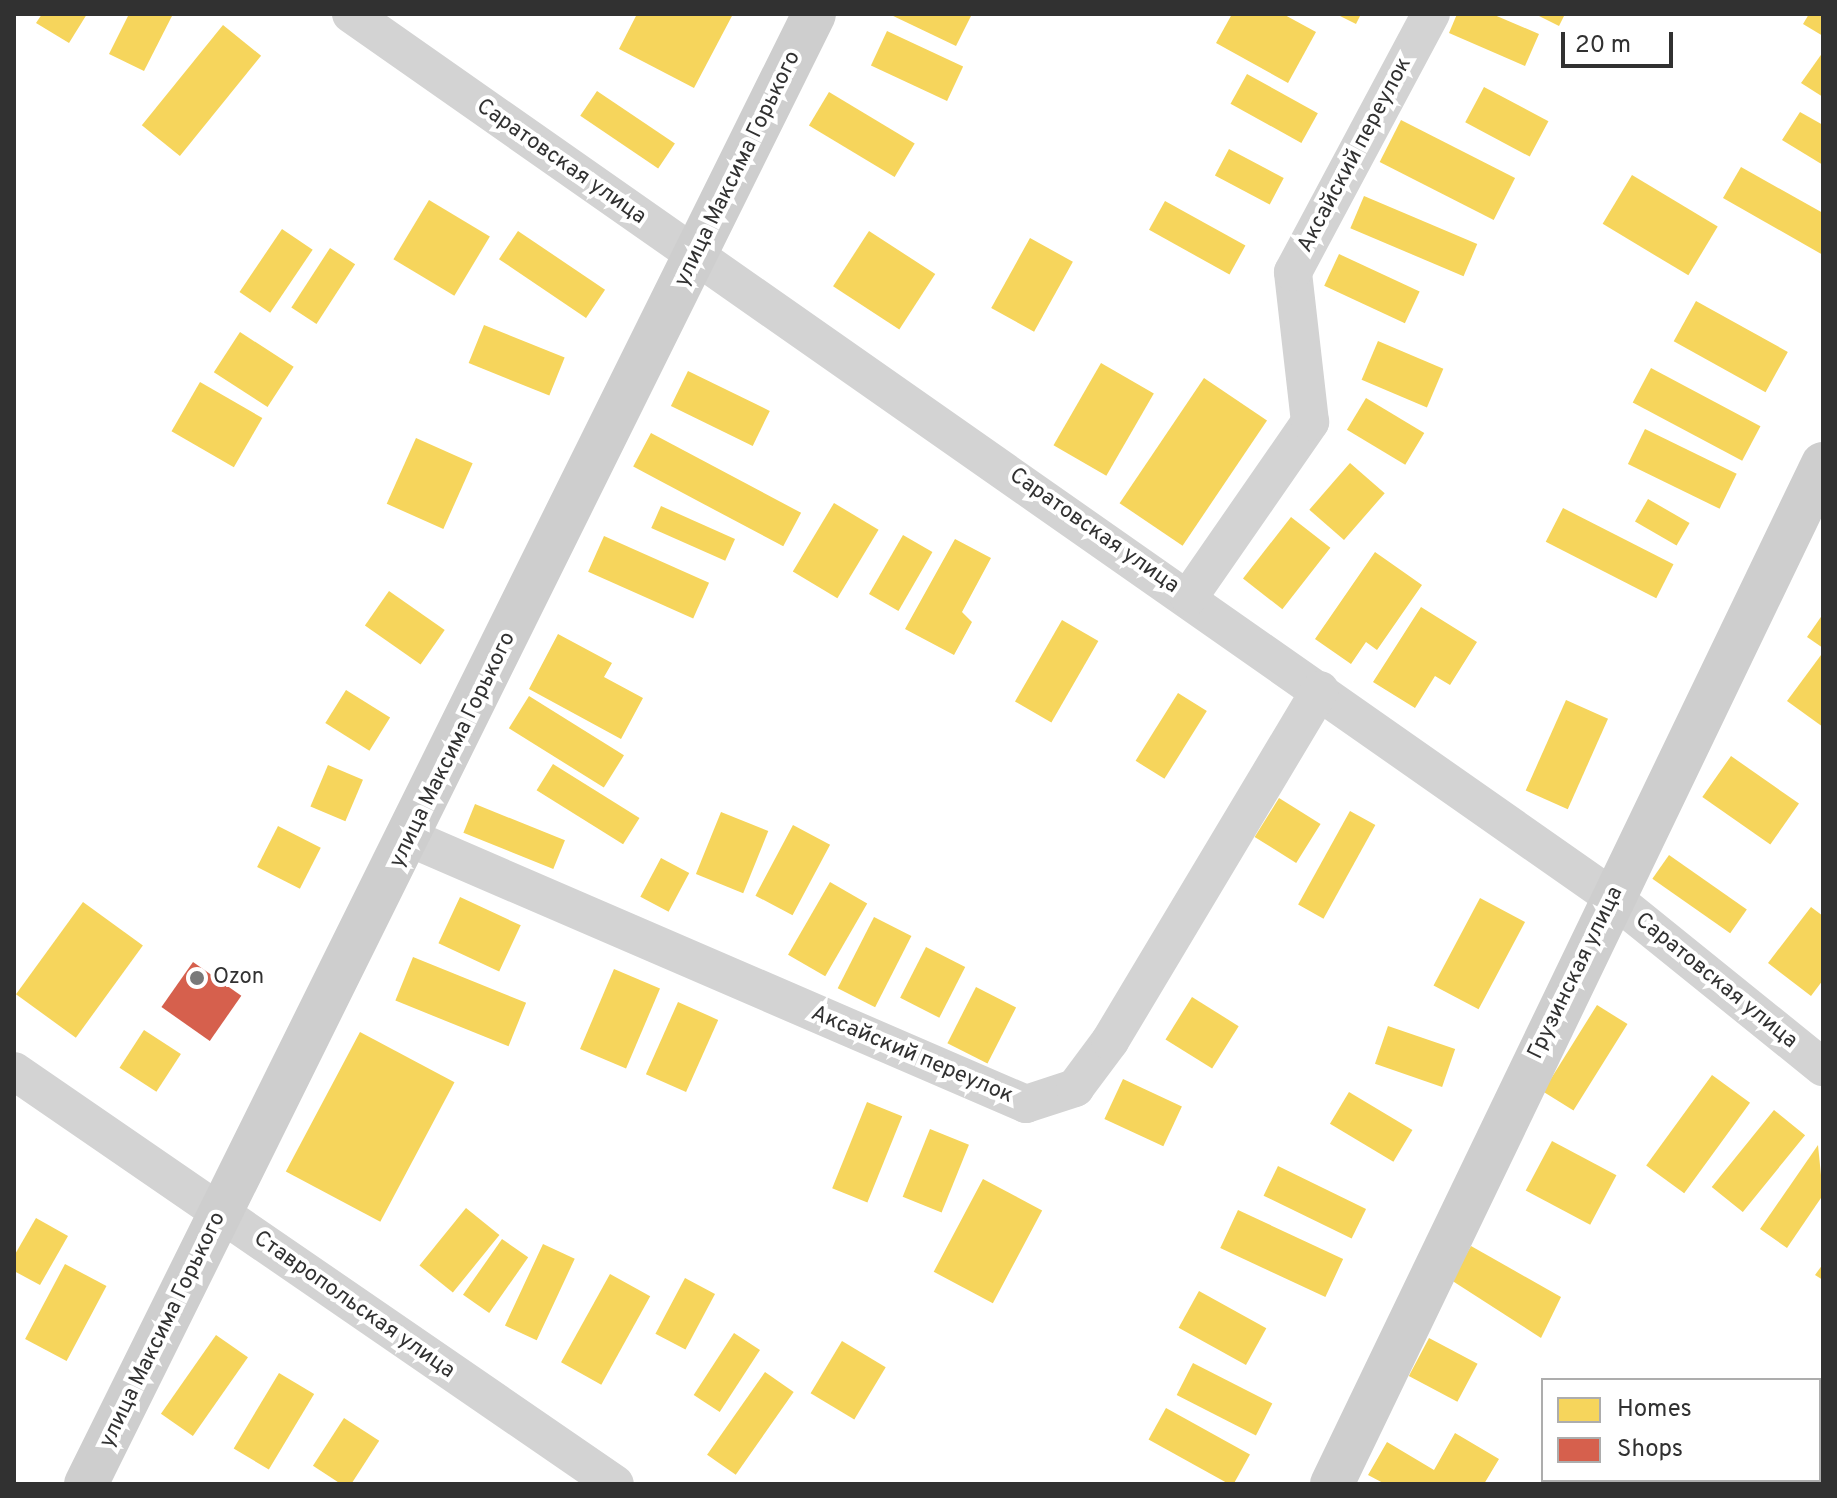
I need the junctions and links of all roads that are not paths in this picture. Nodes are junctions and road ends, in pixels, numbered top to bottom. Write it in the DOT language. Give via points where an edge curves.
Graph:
graph roads {
  1 [pos="351,14"];
  2 [pos="814,14"];
  3 [pos="1431,14"];
  4 [pos="695,257"];
  5 [pos="1823,464"];
  6 [pos="1189,597"];
  7 [pos="1320,690"];
  8 [pos="410,838"];
  9 [pos="1612,897"];
  10 [pos="1823,1067"];
  11 [pos="14,1071"];
  12 [pos="221,1213"];
  13 [pos="86,1484"];
  14 [pos="615,1484"];
  15 [pos="1332,1484"];
  1 -- 4 [label="street, Саратовская улица"];
  2 -- 4 [label="main road, улица Максима Горького"];
  3 -- 6 [label="street, Аксайский переулок" via="1293,272 1310,422"];
  4 -- 6 [label="street, Саратовская улица"];
  4 -- 8 [label="main road, улица Максима Горького"];
  5 -- 9 [label="main road, Грузинская улица"];
  6 -- 7 [label="street, Саратовская улица"];
  7 -- 8 [label="street, Аксайский переулок" via="1110,1041 1075,1088 1026,1104"];
  7 -- 9 [label="street, Саратовская улица"];
  8 -- 12 [label="main road, улица Максима Горького"];
  9 -- 10 [label="street, Саратовская улица"];
  9 -- 15 [label="main road, Грузинская улица"];
  11 -- 12 [label="street, Ставропольская улица"];
  12 -- 13 [label="main road, улица Максима Горького"];
  12 -- 14 [label="street, Ставропольская улица"];
}
